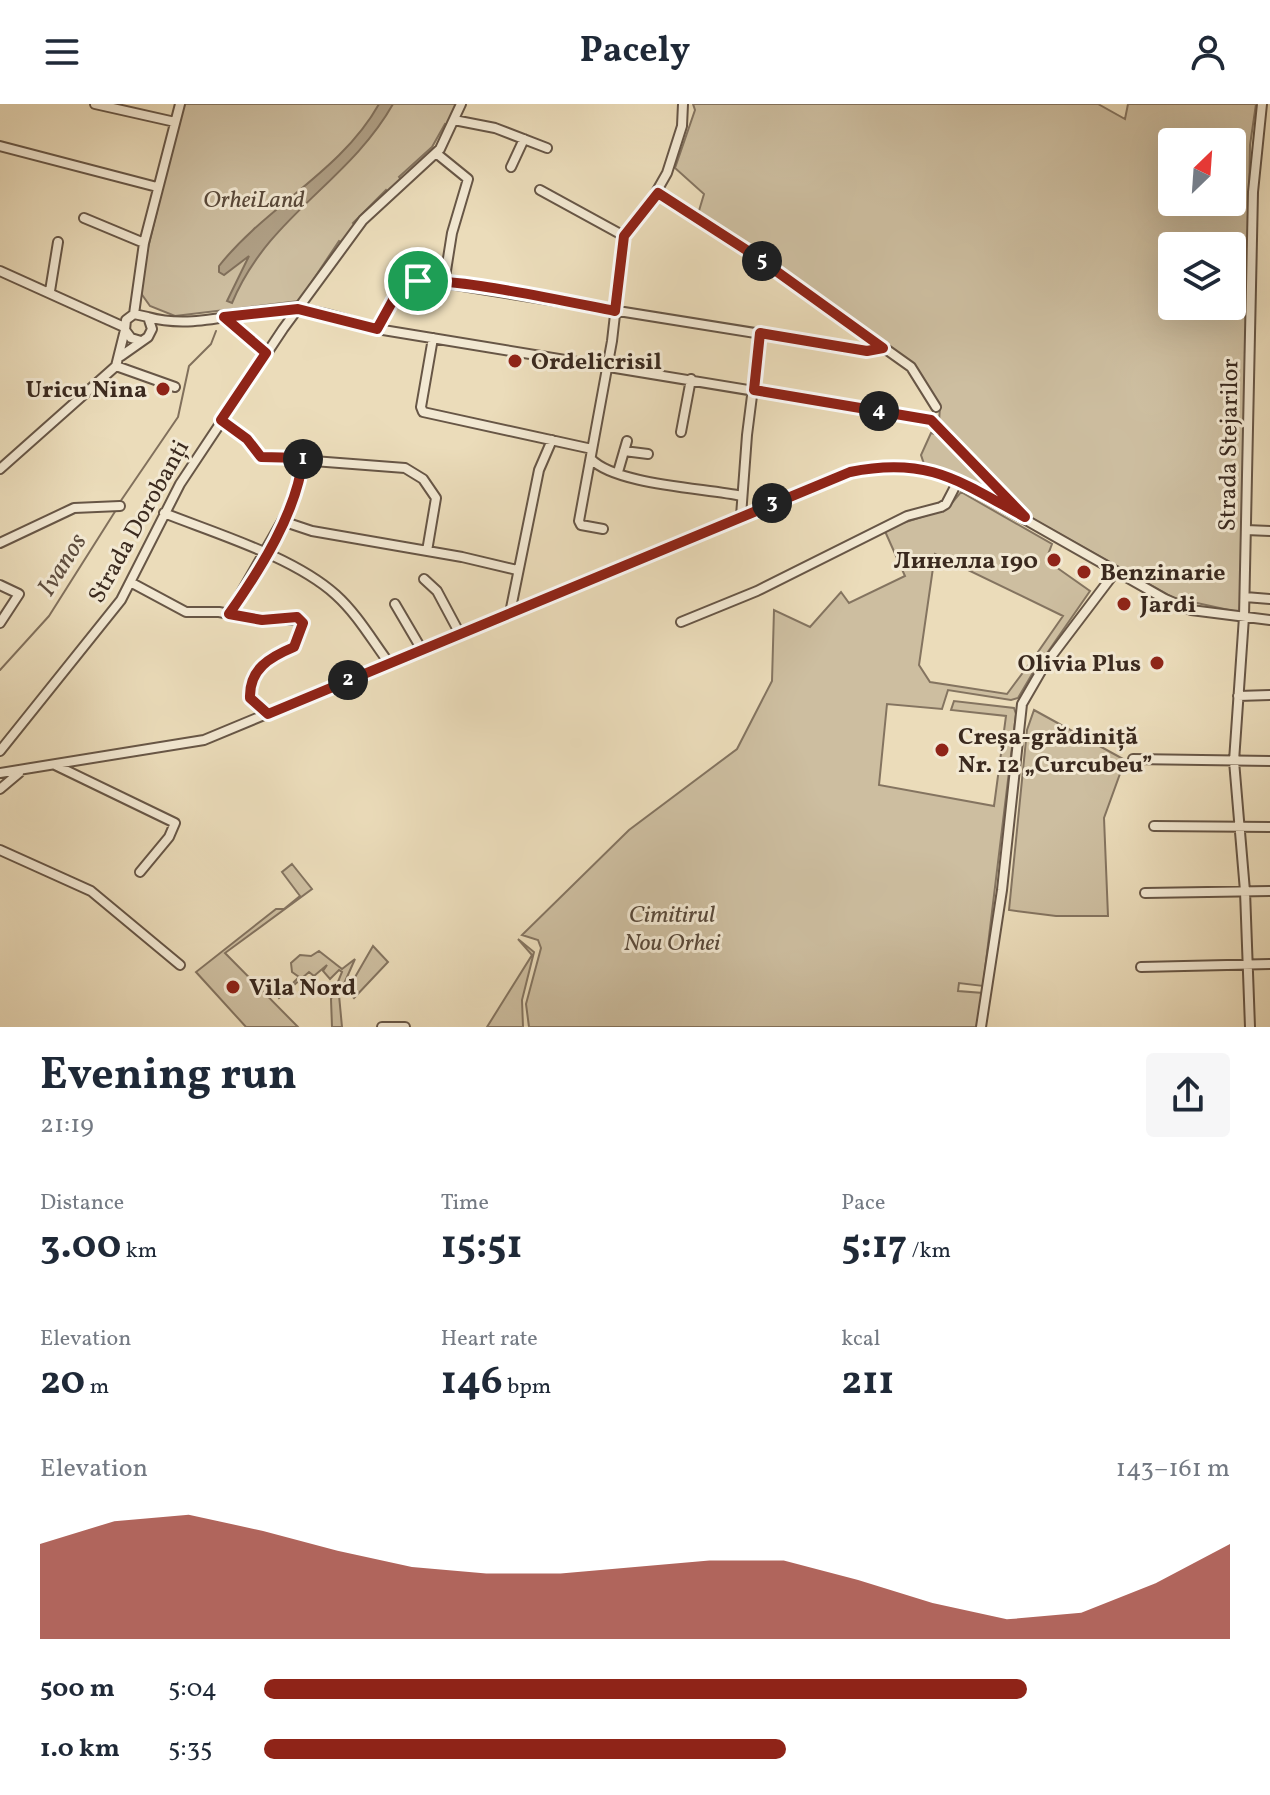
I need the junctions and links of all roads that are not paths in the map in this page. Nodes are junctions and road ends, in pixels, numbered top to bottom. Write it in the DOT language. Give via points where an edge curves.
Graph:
graph roads {
  1 [pos="95,104"];
  2 [pos="180,104"];
  3 [pos="461,104"];
  4 [pos="683,104"];
  5 [pos="1262,104"];
  6 [pos="454,120"];
  7 [pos="175,122"];
  8 [pos="524,139"];
  9 [pos="0,146"];
  10 [pos="547,148"];
  11 [pos="436,153"];
  12 [pos="511,167"];
  13 [pos="157,187"];
  14 [pos="540,190"];
  15 [pos="658,193"];
  16 [pos="84,218"];
  17 [pos="624,236"];
  18 [pos="58,242"];
  19 [pos="144,243"];
  20 [pos="0,271"];
  21 [pos="447,281"];
  22 [pos="50,291"];
  23 [pos="298,309"];
  24 [pos="615,311"];
  25 [pos="134,314"];
  26 [pos="148,317"];
  27 [pos="224,317"];
  28 [pos="178,322"];
  29 [pos="124,328"];
  30 [pos="377,329"];
  31 [pos="760,333"];
  32 [pos="151,334"];
  33 [pos="433,338"];
  34 [pos="141,341"];
  35 [pos="883,348"];
  36 [pos="266,353"];
  37 [pos="121,356"];
  38 [pos="116,366"];
  39 [pos="607,366"];
  40 [pos="691,379"];
  41 [pos="175,387"];
  42 [pos="754,390"];
  43 [pos="936,407"];
  44 [pos="221,420"];
  45 [pos="681,432"];
  46 [pos="552,440"];
  47 [pos="592,449"];
  48 [pos="304,453"];
  49 [pos="648,454"];
  50 [pos="591,459"];
  51 [pos="0,469"];
  52 [pos="618,472"];
  53 [pos="958,481"];
  54 [pos="742,496"];
  55 [pos="120,506"];
  56 [pos="164,513"];
  57 [pos="741,516"];
  58 [pos="1025,517"];
  59 [pos="282,521"];
  60 [pos="603,529"];
  61 [pos="1246,530"];
  62 [pos="1270,531"];
  63 [pos="0,543"];
  64 [pos="427,551"];
  65 [pos="265,555"];
  66 [pos="517,570"];
  67 [pos="1116,571"];
  68 [pos="424,579"];
  69 [pos="132,583"];
  70 [pos="0,585"];
  71 [pos="1245,597"];
  72 [pos="1270,599"];
  73 [pos="395,604"];
  74 [pos="510,613"];
  75 [pos="229,614"];
  76 [pos="1244,617"];
  77 [pos="1270,620"];
  78 [pos="681,622"];
  79 [pos="0,623"];
  80 [pos="460,634"];
  81 [pos="422,650"];
  82 [pos="389,663"];
  83 [pos="1270,695"];
  84 [pos="1238,696"];
  85 [pos="268,714"];
  86 [pos="0,751"];
  87 [pos="1133,759"];
  88 [pos="1234,761"];
  89 [pos="1270,761"];
  90 [pos="54,765"];
  91 [pos="0,766"];
  92 [pos="23,770"];
  93 [pos="10,772"];
  94 [pos="0,773"];
  95 [pos="0,788"];
  96 [pos="1154,826"];
  97 [pos="1240,827"];
  98 [pos="1270,827"];
  99 [pos="0,850"];
  100 [pos="140,872"];
  101 [pos="1245,891"];
  102 [pos="1270,891"];
  103 [pos="1145,893"];
  104 [pos="1248,964"];
  105 [pos="1270,964"];
  106 [pos="180,965"];
  107 [pos="1141,967"];
  108 [pos="382,1027"];
  109 [pos="405,1027"];
  110 [pos="981,1027"];
  111 [pos="1250,1027"];
  1 -- 7 [label="street"];
  2 -- 7 [label="street"];
  3 -- 6 [label="street, Strada Dorobanți"];
  4 -- 15 [label="street" via="682,126"];
  5 -- 61 [label="street, Strada Stejarilor" via="1253,192"];
  6 -- 8 [label="street"];
  6 -- 11 [label="street, Strada Dorobanți"];
  7 -- 13 [label="street"];
  8 -- 10 [label="street"];
  8 -- 12 [label="street"];
  9 -- 13 [label="street"];
  11 -- 21 [label="street" via="468,179 448,250"];
  11 -- 23 [label="street, Strada Dorobanți" via="363,220"];
  13 -- 19 [label="street"];
  14 -- 17 [label="street"];
  15 -- 17 [label="street"];
  15 -- 35 [label="street"];
  16 -- 19 [label="street"];
  17 -- 24 [label="street"];
  18 -- 22 [label="street"];
  19 -- 25 [label="street"];
  20 -- 22 [label="street"];
  21 -- 24 [label="street"];
  21 -- 30 [label="street" via="404,282"];
  22 -- 29 [label="street"];
  23 -- 27 [label="street"];
  23 -- 30 [label="street"];
  23 -- 36 [label="street, Strada Dorobanți"];
  24 -- 31 [label="street"];
  24 -- 39 [label="street"];
  25 -- 26 [label="street"];
  25 -- 29 [label="street"];
  26 -- 28 [label="street"];
  26 -- 32 [label="street"];
  27 -- 28 [label="street"];
  27 -- 36 [label="street"];
  28 -- 32 [label="street"];
  29 -- 34 [label="street"];
  29 -- 37 [label="street"];
  30 -- 33 [label="street"];
  31 -- 35 [label="street" via="867,351"];
  31 -- 42 [label="street"];
  32 -- 34 [label="street"];
  33 -- 39 [label="street"];
  33 -- 46 [label="street" via="422,411"];
  34 -- 37 [label="street"];
  35 -- 43 [label="street" via="911,367"];
  36 -- 44 [label="street, Strada Dorobanți"];
  37 -- 38 [label="street"];
  38 -- 41 [label="street"];
  38 -- 51 [label="street"];
  39 -- 40 [label="street"];
  39 -- 47 [label="street"];
  40 -- 42 [label="street"];
  40 -- 45 [label="street"];
  42 -- 54 [label="street"];
  42 -- 58 [label="street" via="931,420"];
  44 -- 48 [label="street" via="261,457"];
  44 -- 56 [label="street, Strada Dorobanți"];
  46 -- 47 [label="street"];
  46 -- 66 [label="street" via="539,470"];
  47 -- 50 [label="street"];
  48 -- 59 [label="street"];
  48 -- 64 [label="street" via="415,473 436,498"];
  49 -- 52 [label="street" via="626,446"];
  50 -- 52 [label="street"];
  50 -- 60 [label="street" via="580,524"];
  52 -- 54 [label="street"];
  53 -- 57 [label="street" via="915,466 872,468"];
  53 -- 58 [label="street"];
  53 -- 78 [label="street" via="941,507 907,516 757,591"];
  54 -- 57 [label="street"];
  55 -- 63 [label="street" via="74,508"];
  56 -- 65 [label="street"];
  56 -- 69 [label="street, Strada Dorobanți"];
  57 -- 74 [label="street"];
  58 -- 67 [label="street"];
  59 -- 64 [label="street"];
  59 -- 65 [label="street"];
  61 -- 62 [label="street"];
  61 -- 71 [label="street, Strada Stejarilor"];
  64 -- 66 [label="street"];
  65 -- 75 [label="street"];
  65 -- 82 [label="street" via="335,594"];
  66 -- 74 [label="street"];
  67 -- 76 [label="street" via="1191,610"];
  67 -- 110 [label="street" via="1039,673 1022,704"];
  68 -- 80 [label="street" via="437,591"];
  69 -- 75 [label="street" via="176,609"];
  69 -- 86 [label="street, Strada Dorobanți"];
  70 -- 79 [label="street" via="19,594"];
  71 -- 72 [label="street"];
  71 -- 76 [label="street, Strada Stejarilor"];
  73 -- 81 [label="street"];
  74 -- 80 [label="street"];
  75 -- 85 [label="street" via="262,620 297,617 303,623 294,647 267,658 251,688 250,698"];
  76 -- 77 [label="street"];
  76 -- 84 [label="street, Strada Stejarilor"];
  80 -- 81 [label="street"];
  81 -- 82 [label="street"];
  82 -- 85 [label="street"];
  83 -- 84 [label="street"];
  84 -- 88 [label="street, Strada Stejarilor"];
  85 -- 90 [label="street" via="191,744"];
  87 -- 88 [label="street"];
  88 -- 89 [label="street"];
  88 -- 97 [label="street, Strada Stejarilor"];
  90 -- 92 [label="street"];
  90 -- 100 [label="street" via="175,823"];
  91 -- 93 [label="street"];
  92 -- 93 [label="street"];
  92 -- 95 [label="street"];
  93 -- 94 [label="street"];
  96 -- 97 [label="street"];
  97 -- 98 [label="street"];
  97 -- 101 [label="street, Strada Stejarilor"];
  99 -- 106 [label="street" via="91,891"];
  101 -- 102 [label="street"];
  101 -- 103 [label="street"];
  101 -- 104 [label="street, Strada Stejarilor"];
  104 -- 105 [label="street"];
  104 -- 107 [label="street"];
  104 -- 111 [label="street, Strada Stejarilor"];
  108 -- 109 [label="street"];
}
